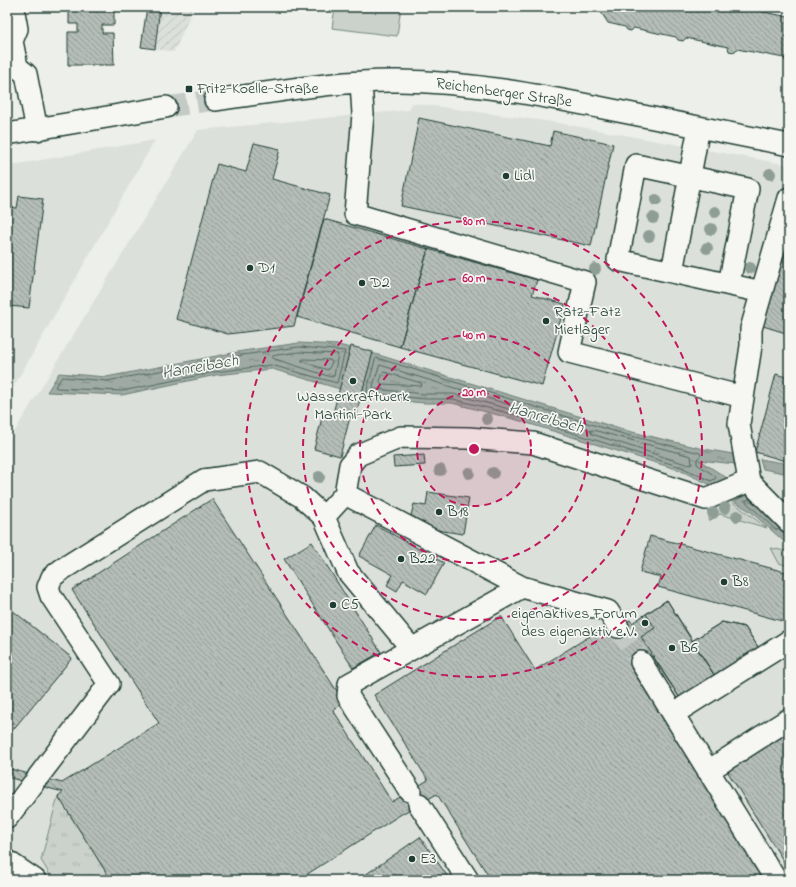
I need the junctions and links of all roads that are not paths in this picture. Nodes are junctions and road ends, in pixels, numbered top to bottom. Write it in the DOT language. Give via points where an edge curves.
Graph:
graph roads {
  1 [pos="13,7"];
  2 [pos="361,82"];
  3 [pos="215,100"];
  4 [pos="166,107"];
  5 [pos="699,127"];
  6 [pos="37,130"];
  7 [pos="8,135"];
  8 [pos="789,145"];
  9 [pos="690,177"];
  10 [pos="789,198"];
  11 [pos="672,272"];
  12 [pos="729,284"];
  13 [pos="762,292"];
  14 [pos="743,397"];
  15 [pos="745,472"];
  16 [pos="346,494"];
  17 [pos="324,517"];
  18 [pos="789,522"];
  19 [pos="522,587"];
  20 [pos="618,627"];
  21 [pos="789,641"];
  22 [pos="411,648"];
  23 [pos="640,662"];
  24 [pos="673,714"];
  25 [pos="789,719"];
  26 [pos="708,771"];
  27 [pos="7,818"];
  28 [pos="7,861"];
  29 [pos="36,880"];
  30 [pos="468,880"];
  31 [pos="776,880"];
  1 -- 6 [label="street" via="17,29 26,38 30,64 26,74"];
  2 -- 3 [label="street, Reichenberger Straße" via="304,87"];
  2 -- 5 [label="street, Reichenberger Straße" via="398,81 483,86"];
  2 -- 14 [label="street" via="363,114 355,214 585,282 570,352"];
  4 -- 6 [label="street"];
  5 -- 8 [label="street, Reichenberger Straße"];
  5 -- 9 [label="street"];
  6 -- 7 [label="street"];
  9 -- 11 [label="street"];
  9 -- 11 [label="street" via="636,165 618,260"];
  9 -- 12 [label="street" via="748,189"];
  10 -- 13 [label="street"];
  11 -- 12 [label="street"];
  12 -- 13 [label="street"];
  13 -- 14 [label="street" via="751,329 752,346"];
  14 -- 15 [label="street" via="739,424"];
  15 -- 16 [label="street" via="719,494 706,499 533,443 468,438 401,437 358,455 350,465"];
  15 -- 18 [label="street"];
  16 -- 17 [label="street"];
  16 -- 19 [label="street"];
  17 -- 22 [label="street" via="348,572"];
  17 -- 27 [label="street" via="302,497 260,472 204,480 52,577 48,587 51,596 109,684"];
  19 -- 20 [label="street" via="608,611"];
  19 -- 22 [label="street"];
  21 -- 24 [label="street"];
  22 -- 30 [label="street" via="349,684 348,696"];
  23 -- 24 [label="street"];
  24 -- 26 [label="street"];
  25 -- 26 [label="street"];
  26 -- 31 [label="street"];
  28 -- 29 [label="street"];
}
